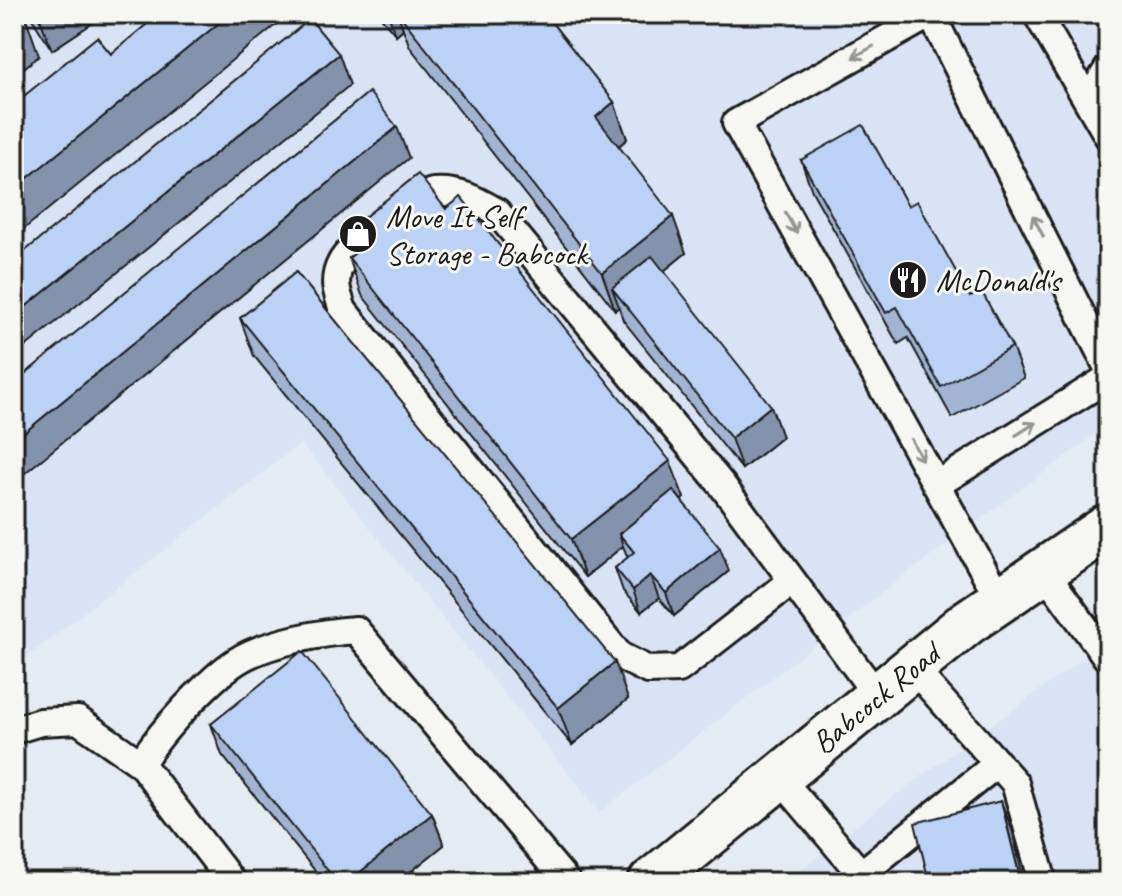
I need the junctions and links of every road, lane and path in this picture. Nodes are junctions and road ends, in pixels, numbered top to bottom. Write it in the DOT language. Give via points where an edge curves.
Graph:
graph roads {
  1 [pos="931,14"];
  2 [pos="1037,14"];
  3 [pos="1108,69"];
  4 [pos="1088,101"];
  5 [pos="1108,136"];
  6 [pos="1105,352"];
  7 [pos="1108,378"];
  8 [pos="936,485"];
  9 [pos="1108,527"];
  10 [pos="1044,571"];
  11 [pos="792,581"];
  12 [pos="1000,600"];
  13 [pos="1108,659"];
  14 [pos="912,667"];
  15 [pos="878,697"];
  16 [pos="14,730"];
  17 [pos="998,763"];
  18 [pos="141,764"];
  19 [pos="779,777"];
  20 [pos="862,878"];
  21 [pos="232,882"];
  22 [pos="567,882"];
  23 [pos="651,882"];
  24 [pos="1043,882"];
  6 -- 1 [label="lane, one-way"];
  1 -- 8 [label="lane, one-way" via="736,123"];
  2 -- 4 [label="lane"];
  3 -- 4 [label="lane"];
  4 -- 5 [label="lane"];
  8 -- 7 [label="lane, one-way"];
  8 -- 12 [label="lane"];
  9 -- 10 [label="main road, Babcock Road"];
  10 -- 12 [label="main road, Babcock Road"];
  10 -- 13 [label="lane"];
  11 -- 11 [label="lane" via="722,485 497,212 467,194 431,192 403,206 342,261 335,285 343,310 620,656 648,670 679,669"];
  11 -- 15 [label="lane"];
  12 -- 14 [label="main road, Babcock Road"];
  14 -- 15 [label="main road, Babcock Road"];
  14 -- 17 [label="lane"];
  15 -- 19 [label="main road, Babcock Road"];
  16 -- 18 [label="lane" via="78,720"];
  17 -- 20 [label="lane"];
  17 -- 24 [label="lane" via="1015,783"];
  18 -- 21 [label="lane"];
  18 -- 22 [label="lane" via="154,740 238,660 318,632 356,630"];
  19 -- 20 [label="lane"];
  19 -- 23 [label="main road, Babcock Road"];
}
